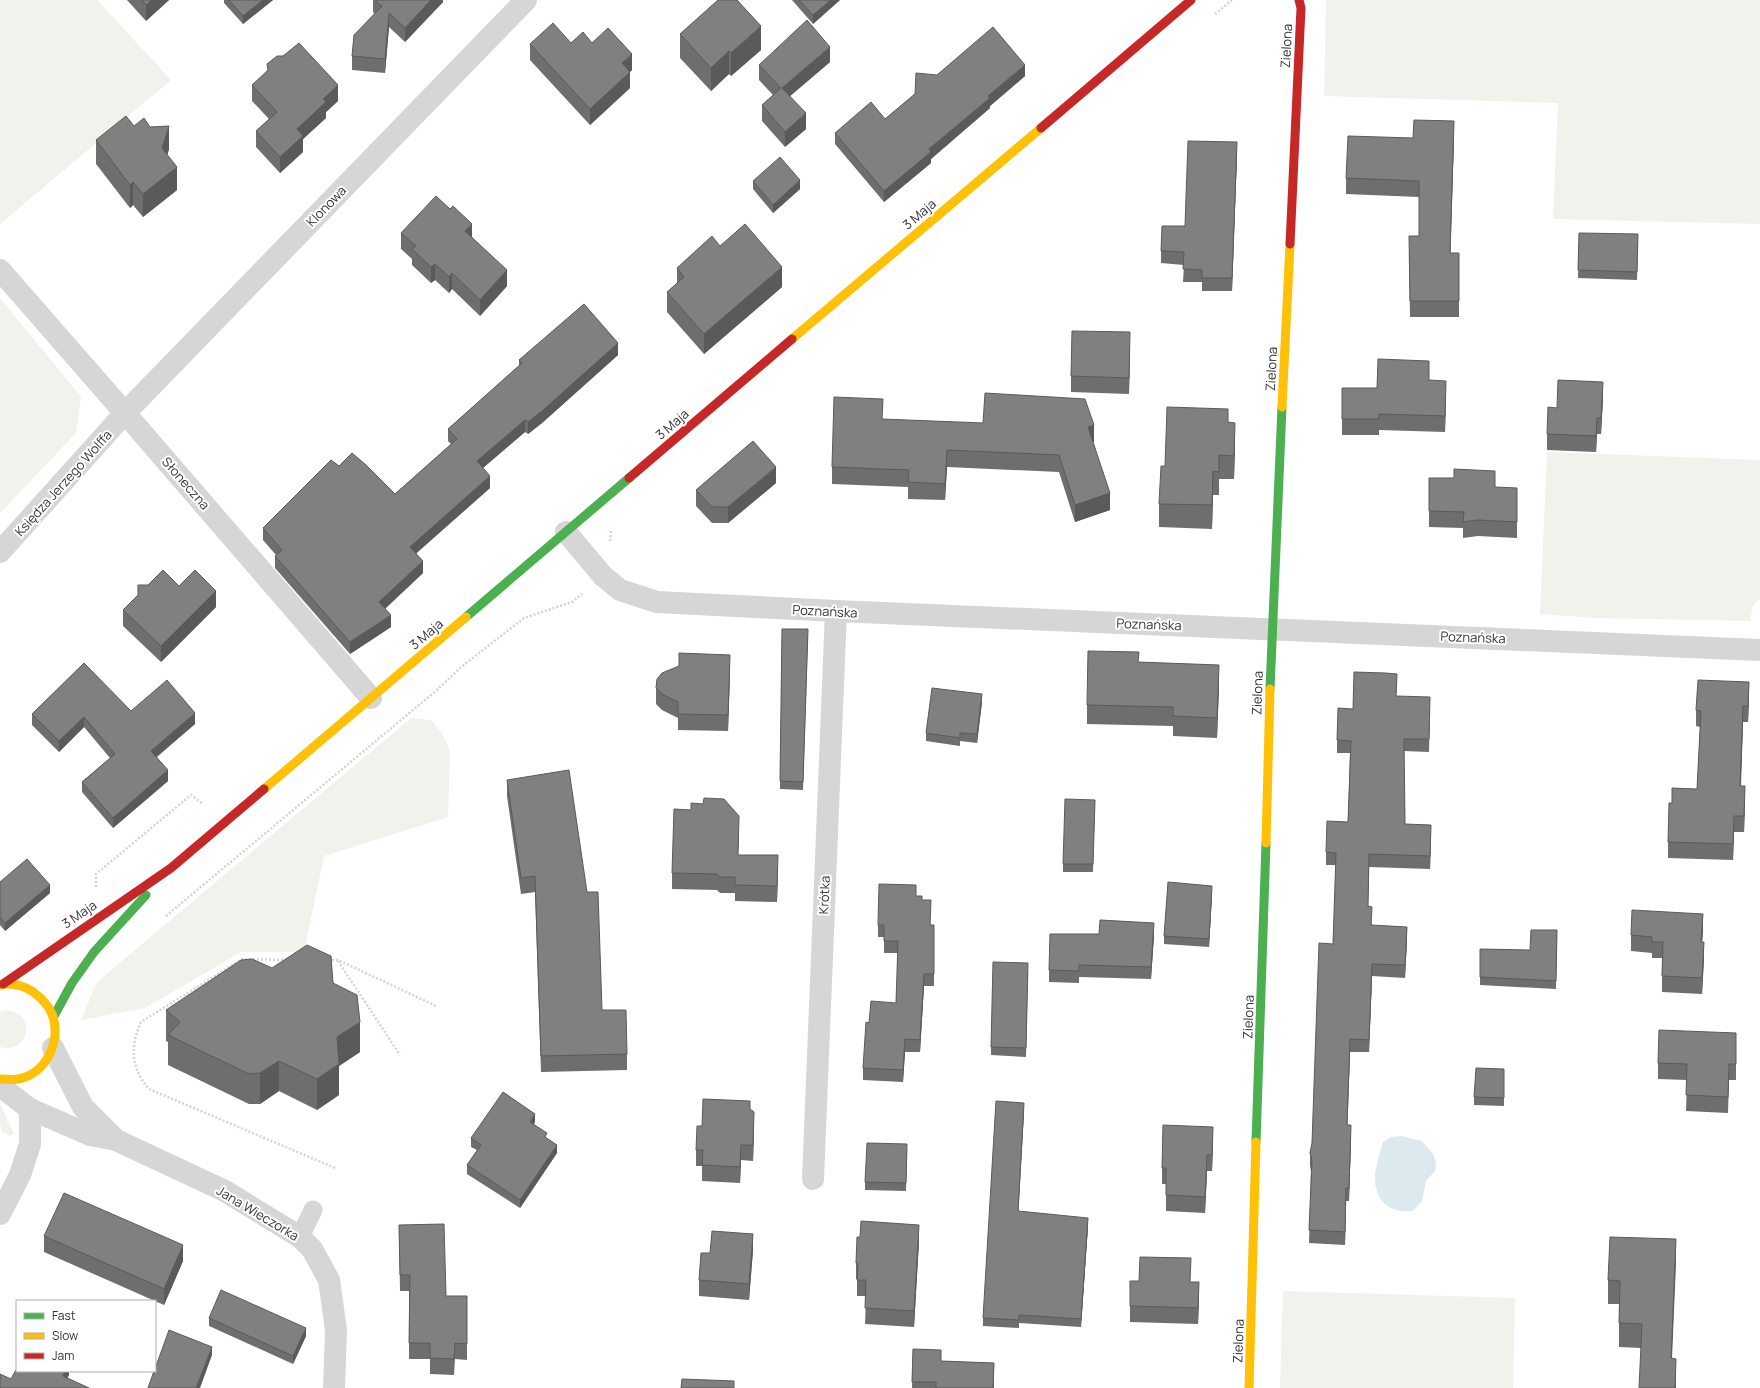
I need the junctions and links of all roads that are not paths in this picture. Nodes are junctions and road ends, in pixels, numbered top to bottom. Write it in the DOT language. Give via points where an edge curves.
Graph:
graph roads {
  1 [pos="526,0"];
  2 [pos="1191,0"];
  3 [pos="1299,0"];
  4 [pos="0,270"];
  5 [pos="125,413"];
  6 [pos="566,532"];
  7 [pos="0,552"];
  8 [pos="836,611"];
  9 [pos="1272,629"];
  10 [pos="1760,650"];
  11 [pos="371,698"];
  12 [pos="171,868"];
  13 [pos="2,984"];
  14 [pos="54,1016"];
  15 [pos="53,1048"];
  16 [pos="0,1079"];
  17 [pos="0,1086"];
  18 [pos="30,1109"];
  19 [pos="116,1140"];
  20 [pos="813,1179"];
  21 [pos="314,1210"];
  22 [pos="0,1214"];
  23 [pos="300,1236"];
  24 [pos="334,1388"];
  25 [pos="1249,1388"];
  1 -- 5 [label="street, Klonowa"];
  2 -- 6 [label="street, 3 Maja"];
  3 -- 9 [label="street, Zielona" via="1301,8"];
  4 -- 5 [label="street, Słoneczna"];
  5 -- 7 [label="street, Księdza Jerzego Wolffa"];
  5 -- 11 [label="street, Słoneczna"];
  6 -- 8 [label="street, Poznańska" via="603,576 620,590 633,596 657,602"];
  6 -- 11 [label="street, 3 Maja"];
  8 -- 9 [label="street, Poznańska"];
  8 -- 20 [label="street, Krótka"];
  9 -- 10 [label="street, Poznańska"];
  9 -- 25 [label="street, Zielona"];
  11 -- 12 [label="street, 3 Maja"];
  12 -- 13 [label="street, 3 Maja"];
  12 -- 14 [label="street, 3 Maja" via="94,952 72,983"];
  13 -- 14 [label="street" via="19,985 34,991 46,1002"];
  14 -- 15 [label="street" via="56,1032"];
  15 -- 16 [label="street" via="45,1063 33,1073 18,1079"];
  15 -- 19 [label="street, Jana Wieczorka" via="83,1107"];
  17 -- 18 [label="street, Jana Wieczorka"];
  18 -- 19 [label="street, Jana Wieczorka" via="90,1134"];
  18 -- 22 [label="street" via="30,1144 20,1175"];
  19 -- 23 [label="street, Jana Wieczorka" via="225,1191"];
  21 -- 23 [label="lane"];
  23 -- 24 [label="street, Jana Wieczorka" via="312,1249 330,1285 336,1330"];
}
